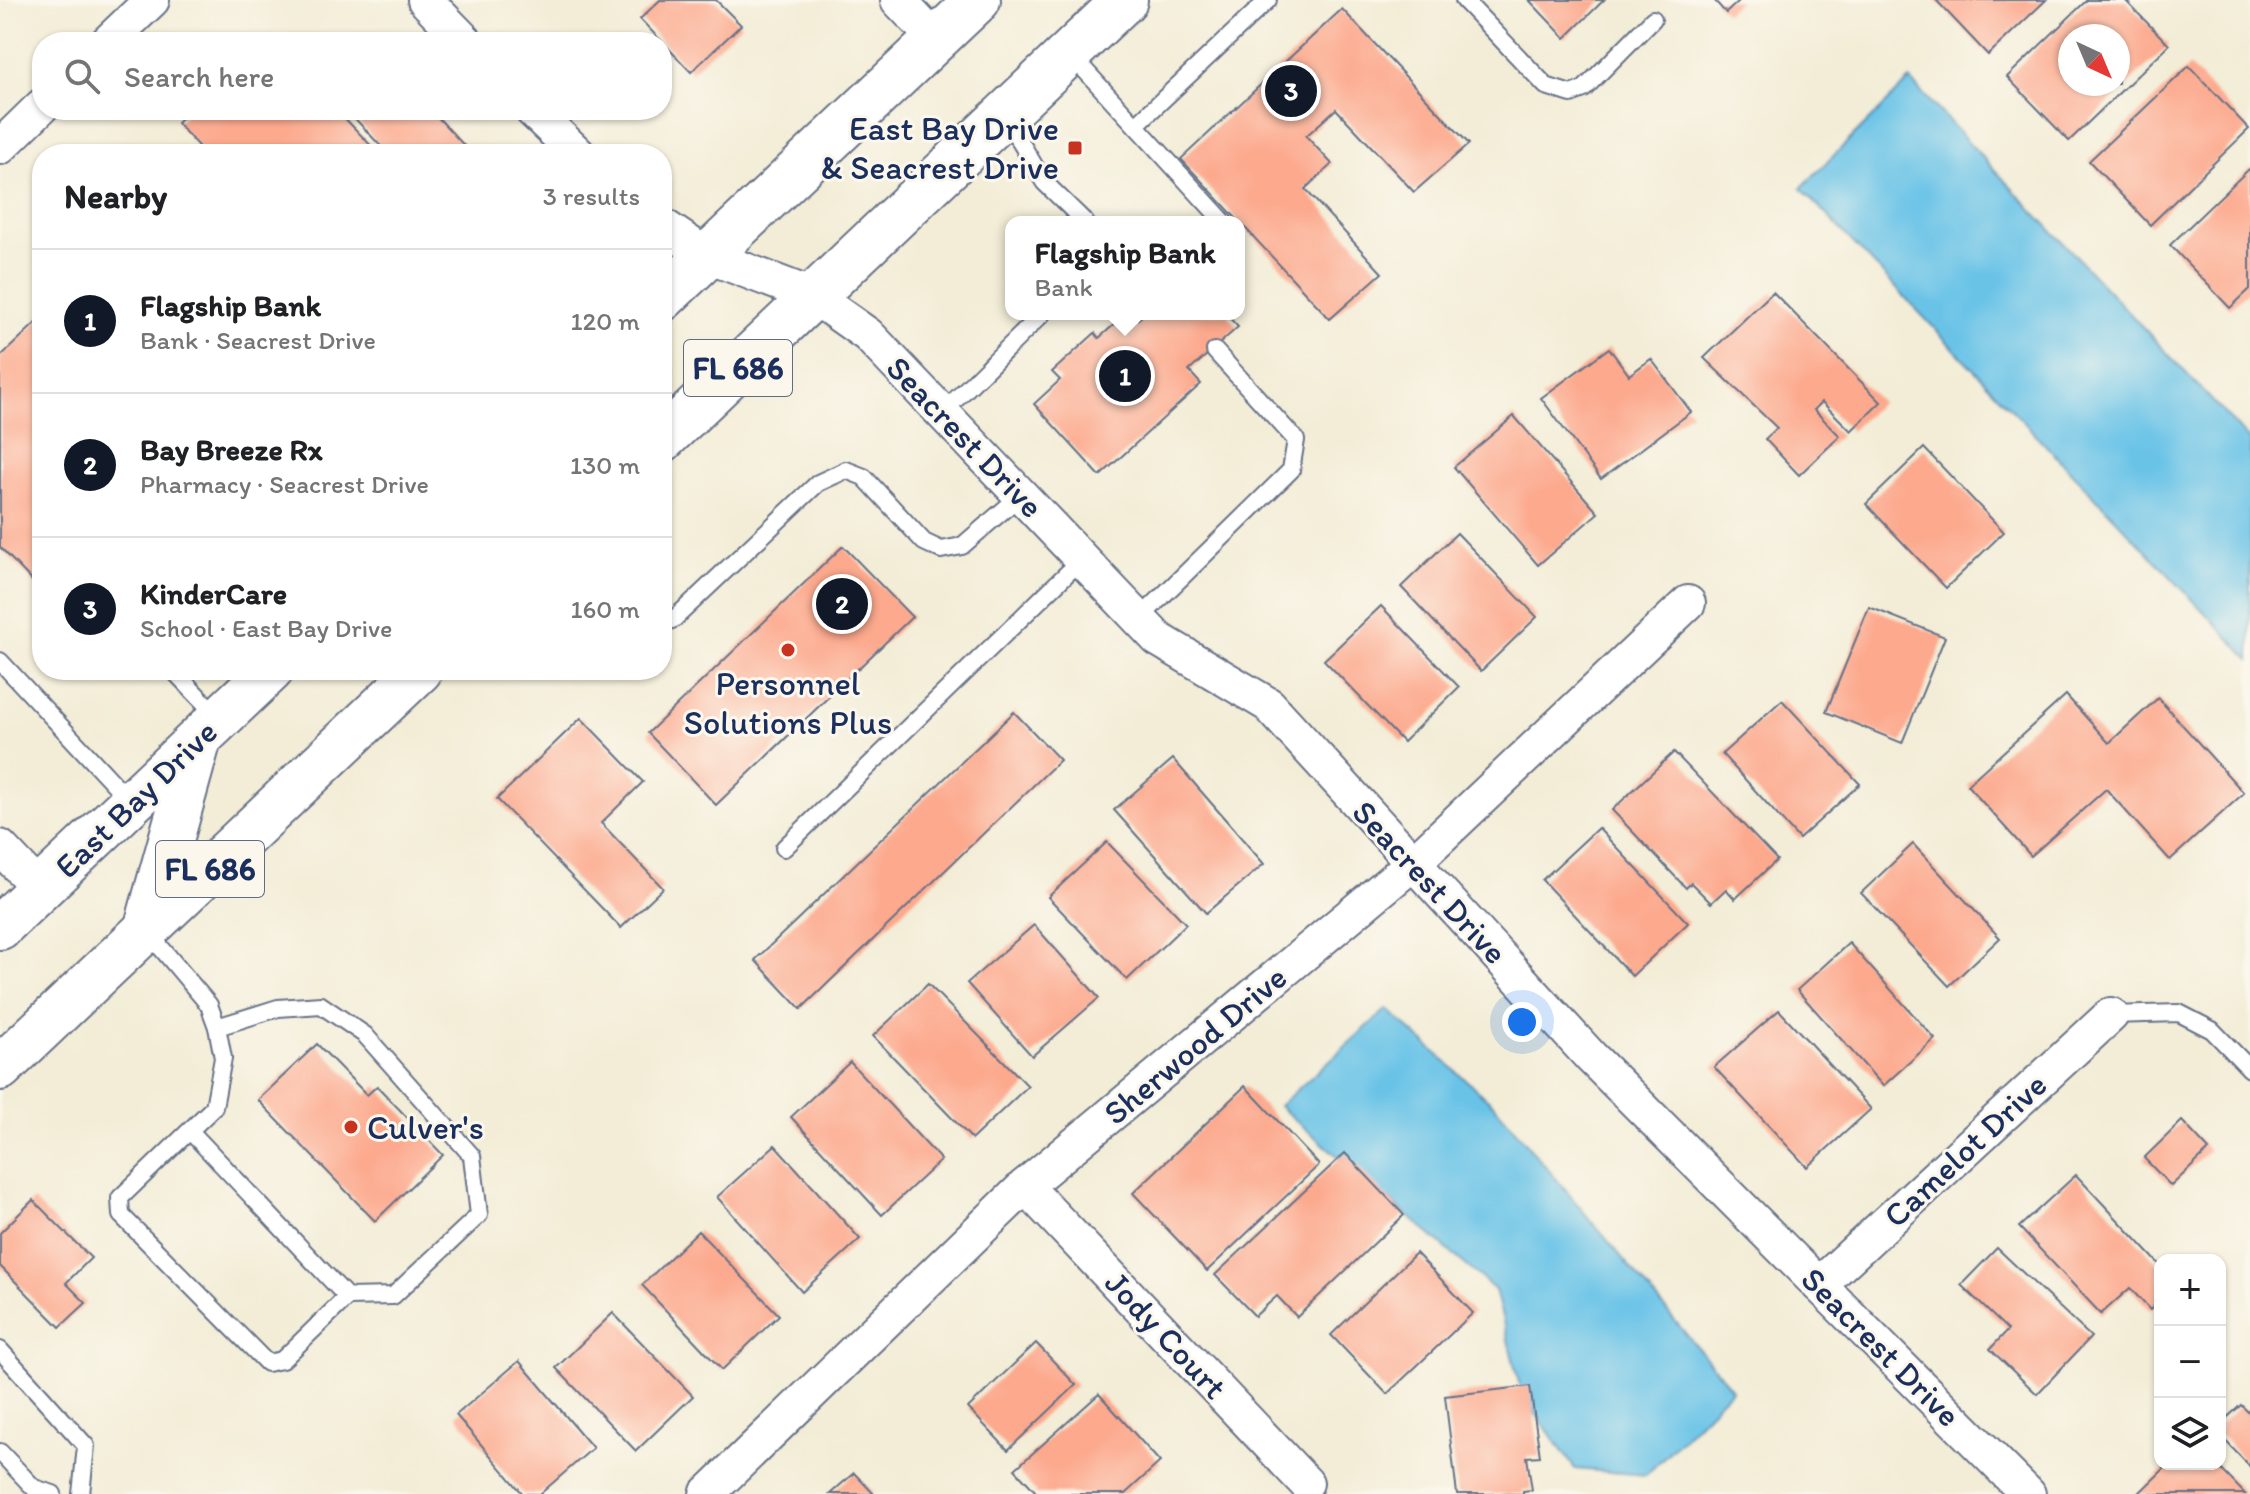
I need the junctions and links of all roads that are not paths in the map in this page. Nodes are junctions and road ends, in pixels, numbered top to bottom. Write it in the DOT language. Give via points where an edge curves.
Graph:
graph roads {
  1 [pos="152,0"];
  2 [pos="425,0"];
  3 [pos="898,0"];
  4 [pos="978,0"];
  5 [pos="1125,0"];
  6 [pos="1464,0"];
  7 [pos="1261,3"];
  8 [pos="1653,19"];
  9 [pos="118,32"];
  10 [pos="456,32"];
  11 [pos="936,40"];
  12 [pos="1069,53"];
  13 [pos="1004,115"];
  14 [pos="32,116"];
  15 [pos="542,120"];
  16 [pos="1136,125"];
  17 [pos="568,144"];
  18 [pos="0,147"];
  19 [pos="1079,216"];
  20 [pos="1219,216"];
  21 [pos="672,232"];
  22 [pos="708,256"];
  23 [pos="672,290"];
  24 [pos="813,296"];
  25 [pos="1036,320"];
  26 [pos="1215,351"];
  27 [pos="942,413"];
  28 [pos="672,430"];
  29 [pos="1021,495"];
  30 [pos="1082,559"];
  31 [pos="1688,603"];
  32 [pos="1139,619"];
  33 [pos="672,620"];
  34 [pos="0,661"];
  35 [pos="179,680"];
  36 [pos="260,680"];
  37 [pos="409,680"];
  38 [pos="209,729"];
  39 [pos="131,802"];
  40 [pos="0,847"];
  41 [pos="784,848"];
  42 [pos="1412,864"];
  43 [pos="40,889"];
  44 [pos="0,927"];
  45 [pos="146,930"];
  46 [pos="2111,1015"];
  47 [pos="217,1027"];
  48 [pos="0,1068"];
  49 [pos="2250,1069"];
  50 [pos="190,1131"];
  51 [pos="1025,1186"];
  52 [pos="1819,1285"];
  53 [pos="347,1297"];
  54 [pos="0,1350"];
  55 [pos="0,1452"];
  56 [pos="1306,1483"];
  57 [pos="53,1494"];
  58 [pos="81,1494"];
  59 [pos="707,1494"];
  60 [pos="2028,1494"];
  1 -- 9 [label="street"];
  2 -- 10 [label="street"];
  3 -- 11 [label="street"];
  4 -- 11 [label="main road, FL 686"];
  5 -- 12 [label="main road, FL 686"];
  6 -- 8 [label="lane" via="1546,86 1571,94 1584,89"];
  7 -- 16 [label="lane"];
  11 -- 22 [label="main road, FL 686"];
  12 -- 13 [label="main road, FL 686"];
  12 -- 16 [label="lane"];
  13 -- 19 [label="lane" via="1044,182"];
  13 -- 24 [label="main road, FL 686"];
  14 -- 18 [label="street"];
  15 -- 17 [label="street"];
  16 -- 20 [label="lane"];
  21 -- 22 [label="street, Seacrest Drive"];
  22 -- 23 [label="main road, FL 686"];
  22 -- 24 [label="street, Seacrest Drive"];
  24 -- 27 [label="street, Seacrest Drive" via="868,335"];
  24 -- 28 [label="main road, FL 686"];
  25 -- 27 [label="lane"];
  26 -- 32 [label="lane" via="1296,440 1291,470"];
  27 -- 29 [label="street, Seacrest Drive"];
  29 -- 30 [label="street, Seacrest Drive"];
  29 -- 33 [label="lane" via="962,546 941,550 924,542 864,477 846,470 818,483"];
  30 -- 32 [label="street, Seacrest Drive"];
  30 -- 41 [label="lane"];
  31 -- 42 [label="street, Sherwood Drive"];
  32 -- 42 [label="street, Seacrest Drive" via="1158,639 1269,705"];
  34 -- 39 [label="lane"];
  35 -- 38 [label="lane"];
  36 -- 38 [label="main road, East Bay Drive / FL 686"];
  37 -- 45 [label="main road, FL 686"];
  38 -- 39 [label="main road, East Bay Drive / FL 686"];
  38 -- 45 [label="main road"];
  39 -- 43 [label="main road, East Bay Drive / FL 686"];
  40 -- 43 [label="street"];
  42 -- 51 [label="street, Sherwood Drive"];
  42 -- 52 [label="street, Seacrest Drive" via="1591,1057"];
  43 -- 44 [label="main road, East Bay Drive / FL 686"];
  45 -- 47 [label="lane" via="209,1005"];
  45 -- 48 [label="main road, FL 686"];
  46 -- 49 [label="lane" via="2179,1013 2212,1030"];
  46 -- 52 [label="street, Camelot Drive"];
  47 -- 50 [label="lane" via="223,1058 214,1107"];
  47 -- 53 [label="lane" via="278,1008 321,1005 365,1035 472,1156 479,1215 393,1296"];
  50 -- 53 [label="lane"];
  50 -- 53 [label="lane" via="120,1198 121,1215 267,1363 282,1360"];
  51 -- 56 [label="street, Jody Court"];
  51 -- 59 [label="street, Sherwood Drive"];
  52 -- 60 [label="street, Seacrest Drive"];
  54 -- 58 [label="lane" via="86,1446"];
  55 -- 57 [label="lane" via="34,1488"];
}
